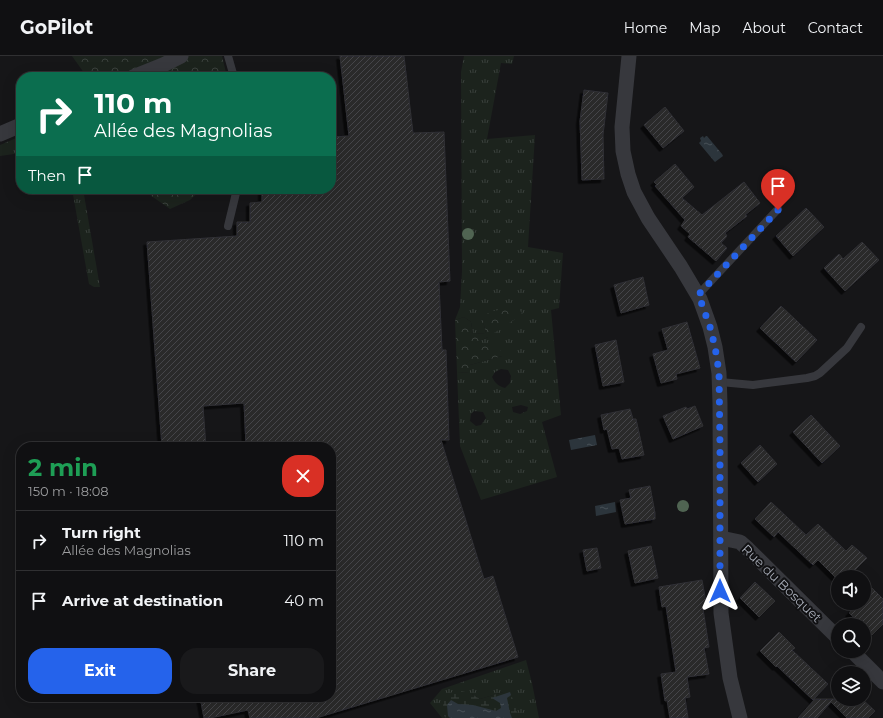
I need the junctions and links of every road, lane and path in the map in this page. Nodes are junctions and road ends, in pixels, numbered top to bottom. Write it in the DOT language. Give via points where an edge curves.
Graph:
graph roads {
  1 [pos="181,56"];
  2 [pos="228,56"];
  3 [pos="629,56"];
  4 [pos="146,72"];
  5 [pos="233,72"];
  6 [pos="16,127"];
  7 [pos="0,134"];
  8 [pos="237,194"];
  9 [pos="778,210"];
  10 [pos="228,226"];
  11 [pos="698,295"];
  12 [pos="861,328"];
  13 [pos="720,382"];
  14 [pos="721,538"];
  15 [pos="831,631"];
  16 [pos="859,658"];
  17 [pos="883,682"];
  18 [pos="740,718"];
  1 -- 4 [label="street"];
  2 -- 5 [label="lane"];
  3 -- 11 [label="street" via="622,127 623,151 628,174 648,218"];
  6 -- 7 [label="street"];
  8 -- 10 [label="lane"];
  9 -- 11 [label="lane"];
  11 -- 13 [label="street" via="712,334"];
  12 -- 13 [label="lane" via="847,348 815,376 753,385"];
  13 -- 14 [label="street"];
  14 -- 15 [label="street, Rue du Bosquet" via="740,542 748,548"];
  14 -- 18 [label="street" via="721,613 730,678"];
  16 -- 17 [label="street"];
}
